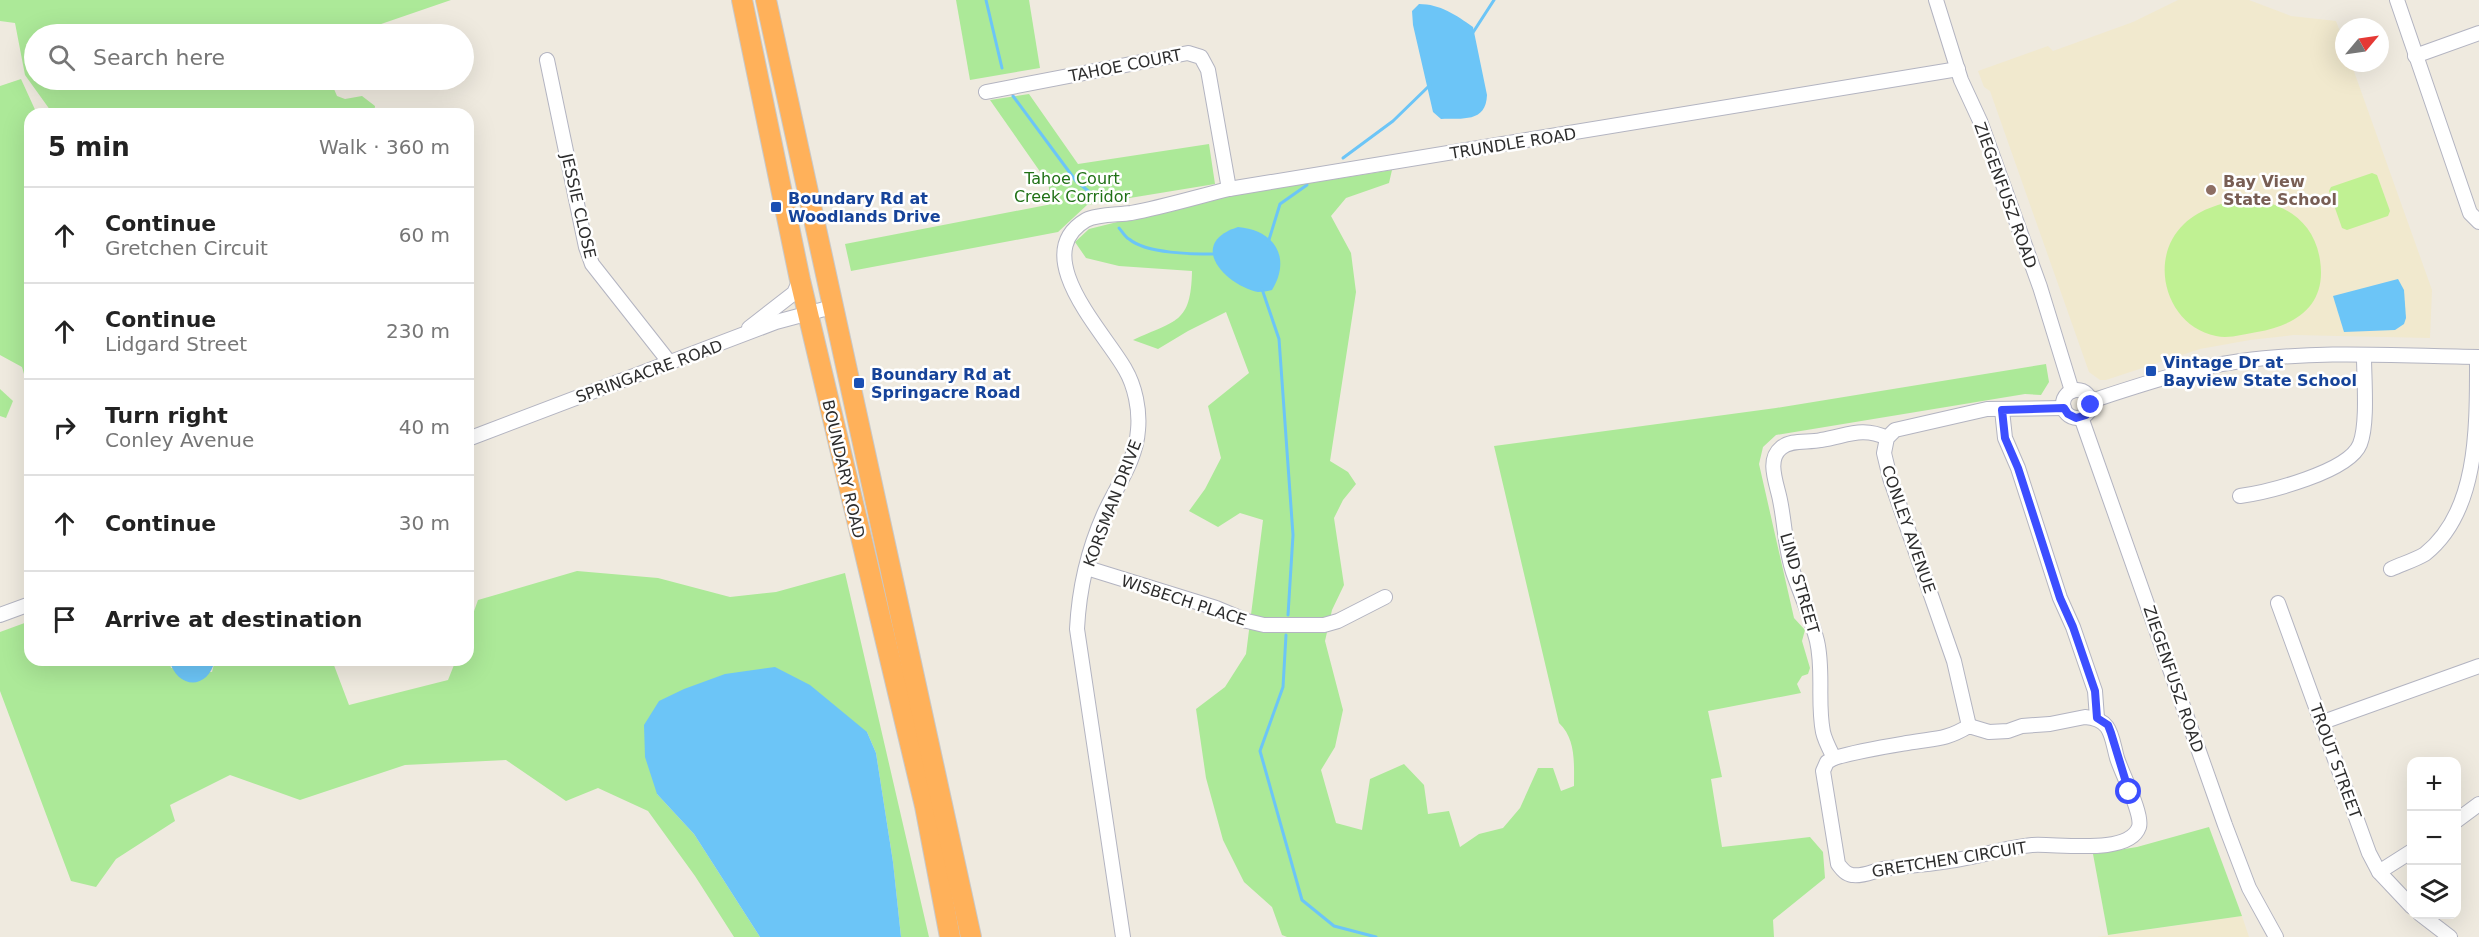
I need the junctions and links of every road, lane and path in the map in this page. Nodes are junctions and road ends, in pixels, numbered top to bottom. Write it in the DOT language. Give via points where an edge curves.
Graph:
graph roads {
  1 [pos="742,0"];
  2 [pos="766,0"];
  3 [pos="1935,0"];
  4 [pos="2397,0"];
  5 [pos="2479,33"];
  6 [pos="2415,56"];
  7 [pos="547,60"];
  8 [pos="1958,69"];
  9 [pos="986,92"];
  10 [pos="1229,189"];
  11 [pos="2479,222"];
  12 [pos="1073,231"];
  13 [pos="800,280"];
  14 [pos="832,307"];
  15 [pos="808,314"];
  16 [pos="735,339"];
  17 [pos="2364,356"];
  18 [pos="2478,357"];
  19 [pos="670,363"];
  20 [pos="2072,391"];
  21 [pos="2091,400"];
  22 [pos="2064,408"];
  23 [pos="2002,410"];
  24 [pos="2081,417"];
  25 [pos="474,437"];
  26 [pos="1887,438"];
  27 [pos="2240,496"];
  28 [pos="1087,568"];
  29 [pos="2391,569"];
  30 [pos="1385,597"];
  31 [pos="2278,603"];
  32 [pos="24,606"];
  33 [pos="0,615"];
  34 [pos="2479,666"];
  35 [pos="2097,718"];
  36 [pos="2323,722"];
  37 [pos="1969,726"];
  38 [pos="1834,758"];
  39 [pos="2479,804"];
  40 [pos="2461,818"];
  41 [pos="2407,854"];
  42 [pos="2379,872"];
  43 [pos="2407,902"];
  44 [pos="2425,919"];
  45 [pos="950,937"];
  46 [pos="970,937"];
  47 [pos="1123,937"];
  48 [pos="2276,937"];
  49 [pos="2450,937"];
  1 -- 13 [label="highway, BOUNDARY ROAD"];
  2 -- 14 [label="highway, BOUNDARY ROAD"];
  3 -- 8 [label="street, ZIEGENFUSZ ROAD"];
  4 -- 6 [label="street"];
  5 -- 6 [label="street"];
  6 -- 11 [label="street" via="2470,213"];
  7 -- 19 [label="street, JESSIE CLOSE" via="592,264"];
  8 -- 10 [label="street, TRUNDLE ROAD"];
  8 -- 20 [label="street, ZIEGENFUSZ ROAD" via="2040,287"];
  9 -- 10 [label="street, TAHOE COURT" via="1188,53 1201,57 1208,69"];
  10 -- 12 [label="street, TRUNDLE ROAD" via="1088,219"];
  12 -- 28 [label="street, KORSMAN DRIVE" via="1065,245 1074,295 1126,369 1136,396 1138,430 1132,458 1104,516"];
  13 -- 15 [label="highway, BOUNDARY ROAD"];
  13 -- 16 [label="street" via="791,296"];
  14 -- 15 [label="street, SPRINGACRE ROAD"];
  14 -- 46 [label="highway, BOUNDARY ROAD"];
  15 -- 16 [label="street, SPRINGACRE ROAD"];
  15 -- 45 [label="highway, BOUNDARY ROAD" via="926,806"];
  16 -- 19 [label="street, SPRINGACRE ROAD"];
  17 -- 18 [label="street"];
  17 -- 21 [label="street" via="2240,361 2184,372"];
  17 -- 27 [label="street" via="2364,430 2351,458 2336,468"];
  18 -- 29 [label="street" via="2477,467 2470,507 2424,554"];
  19 -- 25 [label="street, SPRINGACRE ROAD"];
  20 -- 21 [label="street" via="2083,391"];
  20 -- 22 [label="street" via="2064,399"];
  21 -- 24 [label="street" via="2089,411"];
  22 -- 23 [label="street"];
  22 -- 24 [label="street" via="2072,416"];
  23 -- 26 [label="street" via="1987,409 1903,427"];
  23 -- 35 [label="street" via="2005,438 2095,691"];
  24 -- 48 [label="street, ZIEGENFUSZ ROAD" via="2225,825 2249,888"];
  26 -- 37 [label="street, CONLEY AVENUE" via="1884,453 1890,478 1954,661"];
  26 -- 38 [label="street, LIND STREET" via="1863,430 1817,441 1792,442 1774,456 1785,538 1818,645 1823,733"];
  28 -- 30 [label="street, WISBECH PLACE" via="1264,625 1324,625"];
  28 -- 47 [label="street, KORSMAN DRIVE" via="1079,597 1077,629"];
  31 -- 36 [label="street, TROUT STREET"];
  32 -- 33 [label="street"];
  34 -- 36 [label="street"];
  35 -- 37 [label="street" via="2008,731 1989,732"];
  35 -- 38 [label="street, GRETCHEN CIRCUIT" via="2108,725 2140,825 2136,834 2126,840 2093,847 2031,845 1964,860 1848,874 1835,856 1822,771"];
  36 -- 42 [label="street, TROUT STREET"];
  37 -- 38 [label="street" via="1939,740"];
  39 -- 40 [label="street"];
  41 -- 42 [label="street"];
  42 -- 43 [label="street, TROUT STREET"];
  44 -- 49 [label="street"];
}
